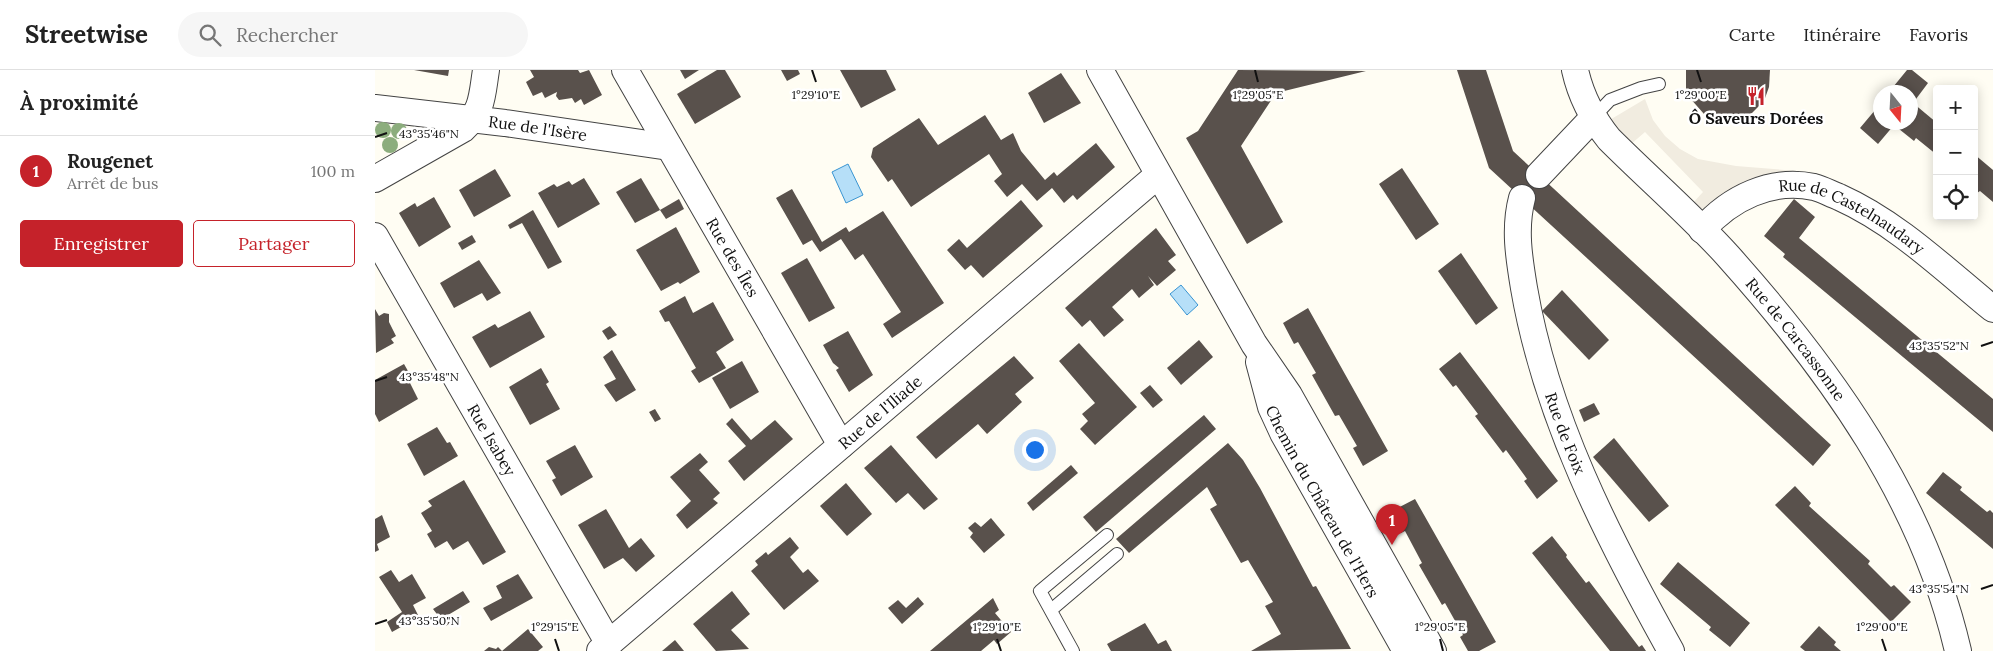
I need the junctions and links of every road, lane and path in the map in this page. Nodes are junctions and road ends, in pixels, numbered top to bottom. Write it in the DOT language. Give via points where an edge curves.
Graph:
graph roads {
  1 [pos="486,70"];
  2 [pos="625,70"];
  3 [pos="1100,70"];
  4 [pos="1575,70"];
  5 [pos="1659,84"];
  6 [pos="375,108"];
  7 [pos="1593,118"];
  8 [pos="472,120"];
  9 [pos="669,147"];
  10 [pos="1158,175"];
  11 [pos="1539,175"];
  12 [pos="375,179"];
  13 [pos="1522,198"];
  14 [pos="1702,230"];
  15 [pos="375,236"];
  16 [pos="1993,309"];
  17 [pos="1254,344"];
  18 [pos="841,445"];
  19 [pos="1107,535"];
  20 [pos="1117,554"];
  21 [pos="1051,610"];
  22 [pos="605,647"];
  23 [pos="1073,651"];
  24 [pos="1406,651"];
  25 [pos="1433,651"];
  26 [pos="1671,651"];
  27 [pos="1958,651"];
  1 -- 8 [label="street" via="479,112"];
  2 -- 9 [label="street, Rue des Îles"];
  3 -- 10 [label="street, Chemin du Château de l'Hers"];
  4 -- 7 [label="street, Rue de Carcassonne" via="1579,88"];
  5 -- 7 [label="lane" via="1610,100"];
  6 -- 8 [label="street, Rue de l'Isère"];
  7 -- 11 [label="street"];
  7 -- 14 [label="street, Rue de Carcassonne" via="1609,139"];
  8 -- 9 [label="street, Rue de l'Isère"];
  8 -- 12 [label="street" via="463,129"];
  9 -- 18 [label="street, Rue des Îles"];
  10 -- 17 [label="street, Chemin du Château de l'Hers"];
  10 -- 18 [label="street, Rue de l'Iliade"];
  13 -- 26 [label="street, Rue de Foix" via="1517,239 1529,320 1555,403 1618,556"];
  14 -- 16 [label="street, Rue de Castelnaudary" via="1725,208 1755,191 1784,185 1815,187 1855,204 1910,240"];
  14 -- 27 [label="street, Rue de Carcassonne" via="1808,350 1877,451 1937,579"];
  15 -- 22 [label="street, Rue Isabey"];
  17 -- 24 [label="street, Chemin du Château de l'Hers" via="1271,407 1283,433"];
  17 -- 25 [label="street, Chemin du Château de l'Hers" via="1289,395"];
  18 -- 22 [label="street, Rue de l'Iliade"];
  19 -- 21 [label="lane" via="1040,591"];
  20 -- 21 [label="lane"];
  21 -- 23 [label="lane"];
}
